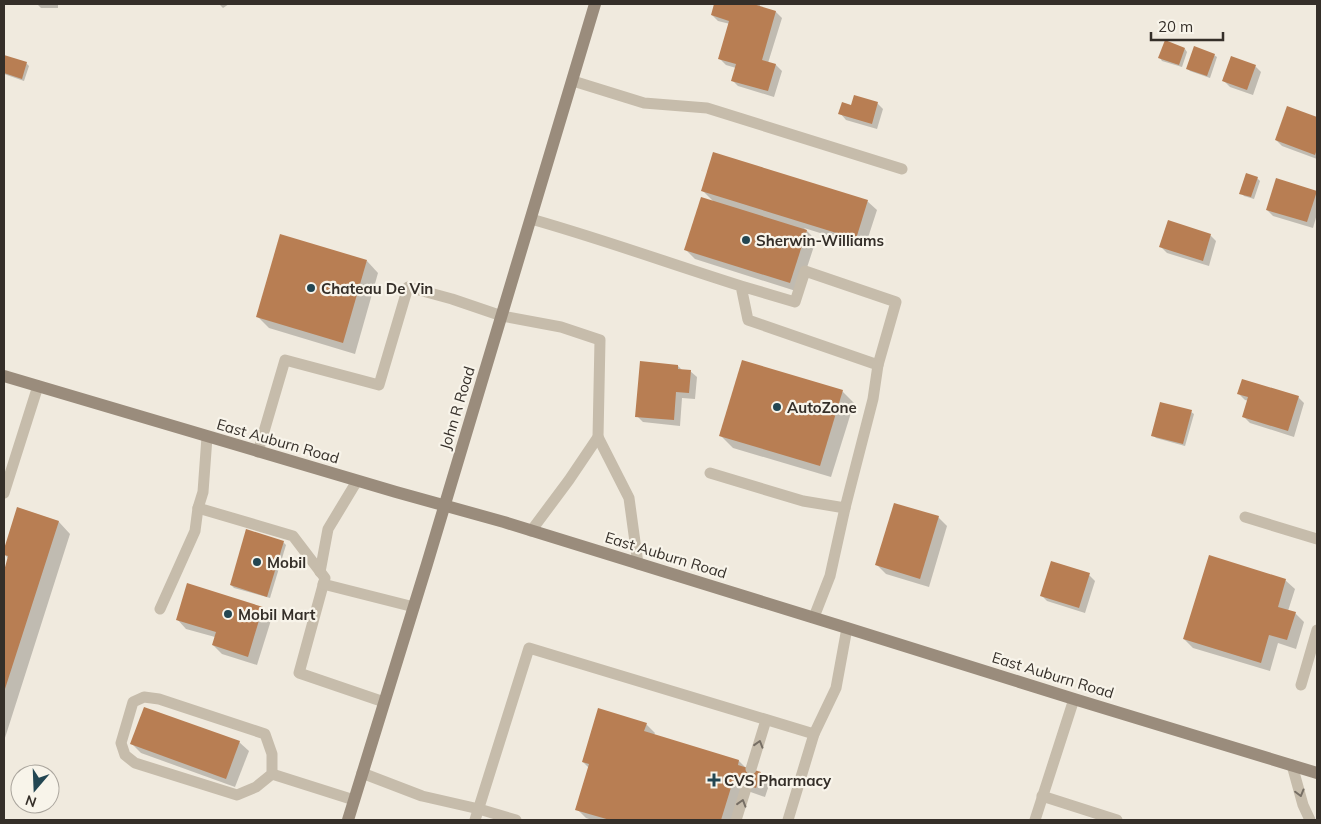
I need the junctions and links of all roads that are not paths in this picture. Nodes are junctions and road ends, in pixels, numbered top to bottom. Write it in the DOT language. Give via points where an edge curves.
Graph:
graph roads {
  1 [pos="595,4"];
  2 [pos="573,81"];
  3 [pos="902,169"];
  4 [pos="531,219"];
  5 [pos="741,286"];
  6 [pos="502,316"];
  7 [pos="878,365"];
  8 [pos="4,376"];
  9 [pos="38,386"];
  10 [pos="207,437"];
  11 [pos="598,437"];
  12 [pos="258,452"];
  13 [pos="710,473"];
  14 [pos="357,481"];
  15 [pos="4,493"];
  16 [pos="444,506"];
  17 [pos="198,508"];
  18 [pos="845,508"];
  19 [pos="1245,517"];
  20 [pos="531,531"];
  21 [pos="1317,539"];
  22 [pos="638,564"];
  23 [pos="320,572"];
  24 [pos="323,584"];
  25 [pos="414,607"];
  26 [pos="160,609"];
  27 [pos="814,617"];
  28 [pos="847,628"];
  29 [pos="1317,630"];
  30 [pos="1301,685"];
  31 [pos="1074,699"];
  32 [pos="384,702"];
  33 [pos="766,720"];
  34 [pos="814,734"];
  35 [pos="1292,765"];
  36 [pos="752,769"];
  37 [pos="1317,772"];
  38 [pos="362,773"];
  39 [pos="272,774"];
  40 [pos="747,786"];
  41 [pos="1042,796"];
  42 [pos="354,800"];
  43 [pos="479,809"];
  44 [pos="348,820"];
  45 [pos="476,820"];
  46 [pos="516,820"];
  47 [pos="736,820"];
  48 [pos="788,820"];
  49 [pos="1035,820"];
  50 [pos="1117,820"];
  51 [pos="1310,820"];
  1 -- 2 [label="main road, John R Road"];
  2 -- 3 [label="lane" via="644,103 707,108"];
  2 -- 4 [label="main road, John R Road"];
  4 -- 5 [label="lane"];
  4 -- 6 [label="main road, John R Road"];
  5 -- 7 [label="lane" via="748,320"];
  5 -- 7 [label="lane" via="795,302 805,270 896,302"];
  6 -- 11 [label="lane" via="562,327 600,340"];
  6 -- 12 [label="lane" via="408,287 378,386 285,360"];
  6 -- 16 [label="main road, John R Road"];
  7 -- 18 [label="lane" via="873,399"];
  8 -- 9 [label="main road, East Auburn Road"];
  9 -- 10 [label="main road, East Auburn Road"];
  9 -- 15 [label="lane"];
  10 -- 12 [label="main road, East Auburn Road"];
  10 -- 17 [label="lane" via="204,492"];
  11 -- 20 [label="lane"];
  11 -- 22 [label="lane" via="629,498"];
  12 -- 14 [label="main road, East Auburn Road"];
  13 -- 18 [label="lane" via="803,501"];
  14 -- 16 [label="main road, East Auburn Road"];
  14 -- 23 [label="lane" via="328,529"];
  16 -- 20 [label="main road, East Auburn Road"];
  16 -- 25 [label="main road, John R Road"];
  17 -- 23 [label="lane" via="293,536"];
  17 -- 26 [label="lane" via="195,531"];
  18 -- 27 [label="lane" via="830,576"];
  19 -- 21 [label="lane"];
  20 -- 22 [label="main road, East Auburn Road"];
  22 -- 27 [label="main road, East Auburn Road"];
  23 -- 24 [label="lane" via="325,578"];
  24 -- 25 [label="lane"];
  24 -- 32 [label="lane" via="299,673"];
  25 -- 32 [label="main road, John R Road"];
  27 -- 28 [label="main road, East Auburn Road"];
  28 -- 31 [label="main road, East Auburn Road"];
  28 -- 34 [label="lane" via="836,688"];
  29 -- 30 [label="lane"];
  31 -- 35 [label="main road, East Auburn Road"];
  31 -- 41 [label="lane"];
  32 -- 38 [label="main road, John R Road"];
  33 -- 34 [label="lane"];
  36 -- 33 [label="lane, one-way"];
  33 -- 43 [label="lane" via="529,648"];
  34 -- 48 [label="lane"];
  35 -- 37 [label="main road, East Auburn Road"];
  35 -- 51 [label="lane, one-way"];
  38 -- 42 [label="main road, John R Road"];
  38 -- 43 [label="lane" via="422,796"];
  39 -- 39 [label="lane" via="272,754 265,734 159,698 144,697 133,702 121,743 125,755 135,763 237,795 256,787"];
  39 -- 42 [label="lane"];
  47 -- 40 [label="lane, one-way"];
  41 -- 49 [label="lane"];
  41 -- 50 [label="lane"];
  42 -- 44 [label="main road, John R Road"];
  43 -- 45 [label="lane"];
  43 -- 46 [label="lane"];
}
